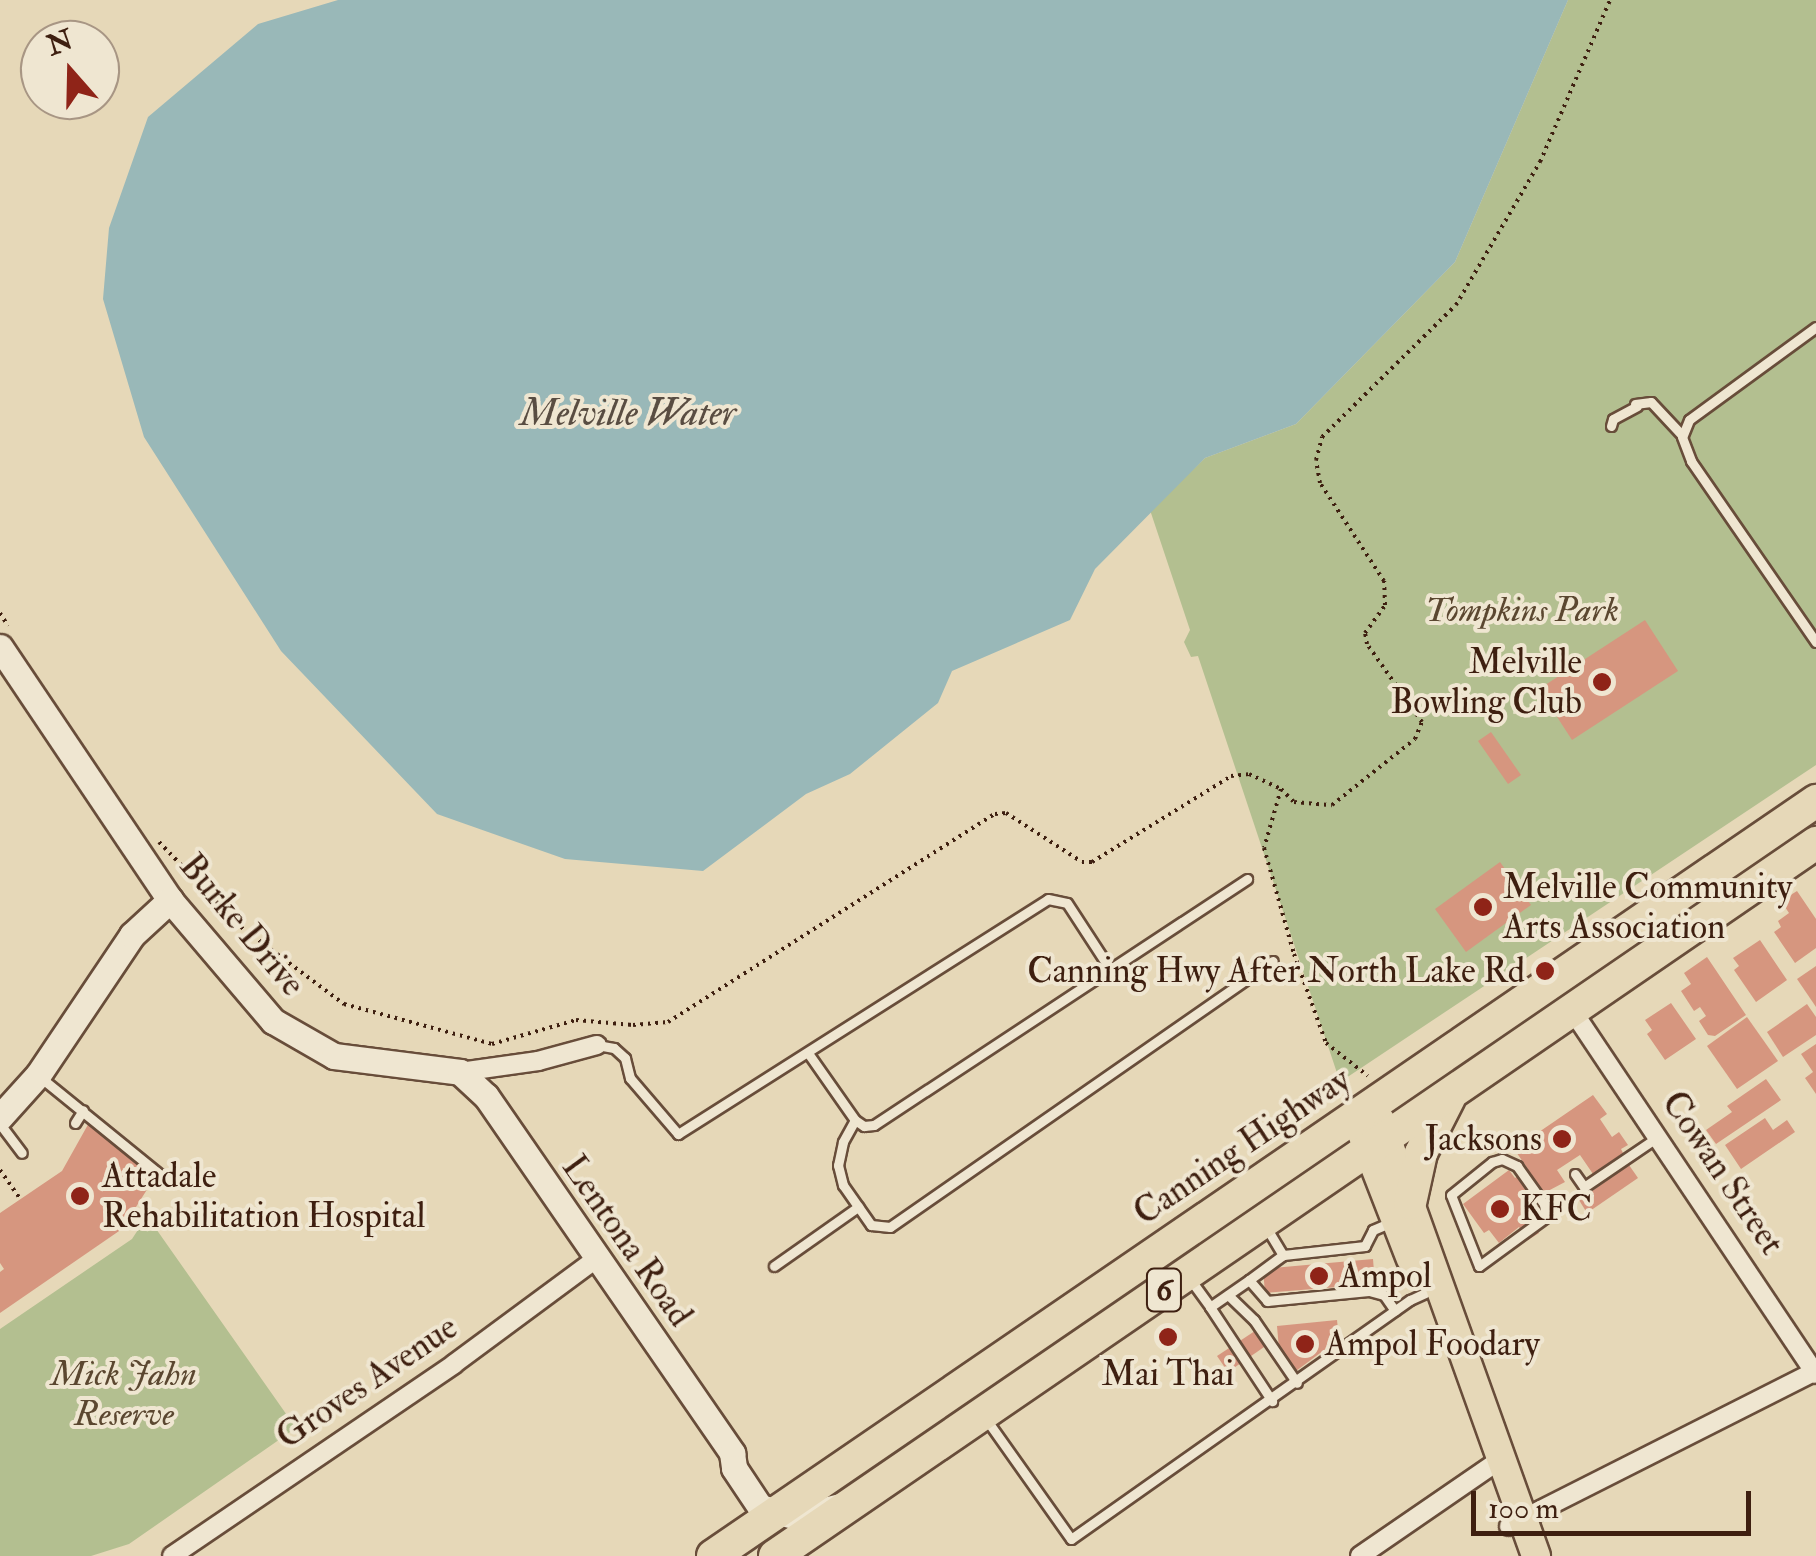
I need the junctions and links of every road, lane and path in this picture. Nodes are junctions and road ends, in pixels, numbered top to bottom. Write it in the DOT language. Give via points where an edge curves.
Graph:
graph roads {
  1 [pos="1610,0"];
  2 [pos="1816,327"];
  3 [pos="1611,426"];
  4 [pos="1682,436"];
  5 [pos="0,613"];
  6 [pos="5,638"];
  7 [pos="1816,642"];
  8 [pos="1281,789"];
  9 [pos="1816,801"];
  10 [pos="147,829"];
  11 [pos="1816,843"];
  12 [pos="1247,879"];
  13 [pos="170,900"];
  14 [pos="1273,961"];
  15 [pos="1110,969"];
  16 [pos="1572,1010"];
  17 [pos="597,1045"];
  18 [pos="808,1053"];
  19 [pos="460,1072"];
  20 [pos="38,1075"];
  21 [pos="1451,1094"];
  22 [pos="1366,1099"];
  23 [pos="84,1110"];
  24 [pos="0,1120"];
  25 [pos="855,1120"];
  26 [pos="75,1122"];
  27 [pos="1659,1137"];
  28 [pos="1378,1144"];
  29 [pos="22,1153"];
  30 [pos="0,1170"];
  31 [pos="1575,1174"];
  32 [pos="164,1177"];
  33 [pos="20,1199"];
  34 [pos="858,1207"];
  35 [pos="1403,1212"];
  36 [pos="1263,1222"];
  37 [pos="1283,1254"];
  38 [pos="596,1259"];
  39 [pos="774,1266"];
  40 [pos="1480,1266"];
  41 [pos="1186,1274"];
  42 [pos="1249,1280"];
  43 [pos="1425,1294"];
  44 [pos="1228,1295"];
  45 [pos="1210,1308"];
  46 [pos="1395,1310"];
  47 [pos="1816,1372"];
  48 [pos="1296,1383"];
  49 [pos="1272,1401"];
  50 [pos="983,1414"];
  51 [pos="1495,1464"];
  52 [pos="854,1502"];
  53 [pos="774,1514"];
  54 [pos="1516,1523"];
  55 [pos="172,1556"];
  56 [pos="713,1556"];
  57 [pos="767,1556"];
  58 [pos="774,1556"];
  59 [pos="1360,1556"];
  60 [pos="1520,1556"];
  61 [pos="1536,1556"];
  1 -- 8 [label="path" via="1540,162 1456,304 1322,437 1320,483 1384,580 1385,605 1365,633 1367,644 1422,722 1415,739 1332,805 1294,802"];
  2 -- 4 [label="lane" via="1688,420"];
  3 -- 4 [label="lane" via="1650,402"];
  4 -- 7 [label="lane" via="1691,461"];
  5 -- 6 [label="path"];
  6 -- 13 [label="street, Burke Drive"];
  8 -- 10 [label="path" via="1249,774 1232,776 1092,862 1006,813 994,814 668,1022 576,1020 492,1044 344,1004 241,927"];
  8 -- 22 [label="path" via="1264,848 1326,1043"];
  9 -- 22 [label="highway, Canning Highway / 6"];
  11 -- 16 [label="highway, 6"];
  12 -- 15 [label="lane"];
  13 -- 19 [label="street, Burke Drive" via="273,1021 334,1056"];
  13 -- 20 [label="street" via="132,935"];
  14 -- 34 [label="lane" via="890,1227 871,1226"];
  15 -- 18 [label="lane" via="1067,903 1048,898"];
  15 -- 25 [label="lane" via="874,1125"];
  16 -- 21 [label="highway, 6"];
  16 -- 27 [label="street, Cowan Street"];
  17 -- 18 [label="lane" via="625,1058 630,1078 678,1134"];
  17 -- 19 [label="street, Burke Drive"];
  18 -- 25 [label="lane"];
  19 -- 38 [label="street, Lentona Road" via="486,1096"];
  20 -- 23 [label="lane"];
  20 -- 24 [label="street"];
  21 -- 28 [label="highway, 6"];
  21 -- 35 [label="highway"];
  22 -- 28 [label="main road"];
  22 -- 53 [label="highway, Canning Highway / 6"];
  23 -- 26 [label="lane"];
  23 -- 32 [label="lane"];
  24 -- 29 [label="lane"];
  25 -- 34 [label="lane" via="838,1166"];
  27 -- 31 [label="lane" via="1584,1187"];
  27 -- 47 [label="street, Cowan Street"];
  28 -- 35 [label="main road"];
  28 -- 36 [label="highway, 6"];
  30 -- 33 [label="path"];
  34 -- 39 [label="lane"];
  35 -- 37 [label="lane" via="1374,1230 1365,1246"];
  35 -- 43 [label="main road"];
  35 -- 51 [label="main road"];
  36 -- 37 [label="lane"];
  36 -- 41 [label="highway, 6"];
  37 -- 42 [label="lane"];
  38 -- 53 [label="street, Lentona Road" via="732,1453 748,1461 776,1498"];
  38 -- 55 [label="street, Groves Avenue"];
  40 -- 40 [label="lane" via="1452,1195 1492,1162 1510,1162 1544,1204 1546,1217"];
  41 -- 45 [label="lane"];
  41 -- 50 [label="highway, 6"];
  42 -- 44 [label="lane"];
  42 -- 46 [label="lane" via="1268,1301 1369,1290 1384,1294"];
  43 -- 46 [label="lane"];
  43 -- 51 [label="main road"];
  44 -- 45 [label="lane"];
  44 -- 48 [label="lane" via="1254,1320"];
  45 -- 49 [label="lane"];
  46 -- 48 [label="lane"];
  47 -- 54 [label="street"];
  48 -- 49 [label="lane"];
  49 -- 50 [label="lane" via="1072,1539"];
  50 -- 52 [label="highway, 6"];
  51 -- 54 [label="main road"];
  51 -- 59 [label="street"];
  52 -- 53 [label="street" via="796,1517"];
  52 -- 58 [label="highway, 6"];
  53 -- 56 [label="highway, Canning Highway / 6"];
  53 -- 57 [label="street"];
  54 -- 60 [label="main road"];
  54 -- 61 [label="main road"];
}
